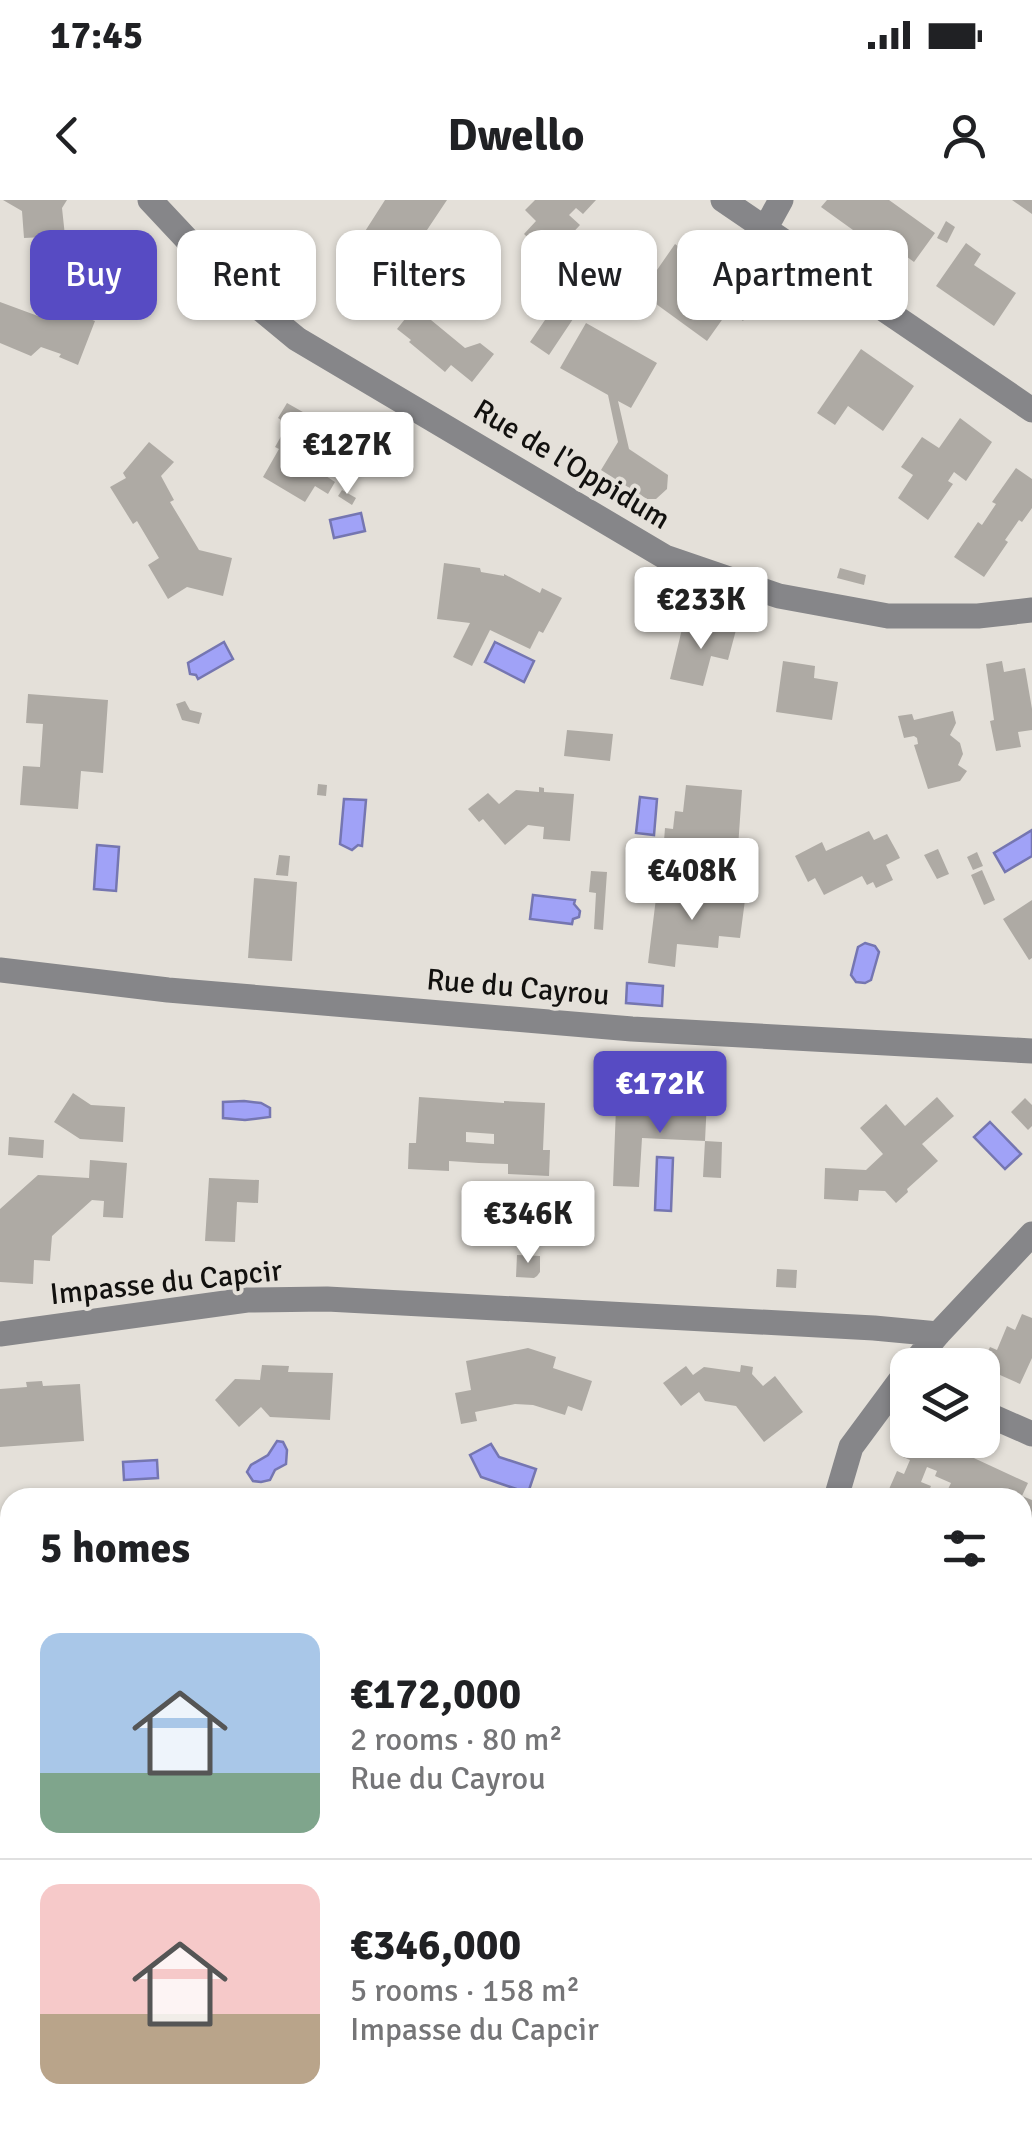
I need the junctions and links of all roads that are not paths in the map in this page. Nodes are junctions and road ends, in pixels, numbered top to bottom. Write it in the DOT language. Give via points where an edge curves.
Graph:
graph roads {
  1 [pos="150,200"];
  2 [pos="723,200"];
  3 [pos="781,200"];
  4 [pos="766,229"];
  5 [pos="1032,410"];
  6 [pos="1032,610"];
  7 [pos="0,970"];
  8 [pos="1032,1051"];
  9 [pos="1032,1234"];
  10 [pos="0,1334"];
  11 [pos="938,1334"];
  12 [pos="927,1348"];
  13 [pos="890,1396"];
  14 [pos="1000,1420"];
  15 [pos="1032,1434"];
  16 [pos="839,1488"];
  1 -- 6 [label="street, Rue de l'Oppidum" via="224,279 297,339 665,557 779,596 888,616"];
  2 -- 4 [label="street"];
  3 -- 4 [label="street"];
  4 -- 5 [label="street"];
  7 -- 8 [label="street, Rue du Cayrou" via="632,1029"];
  9 -- 11 [label="street"];
  10 -- 11 [label="street, Impasse du Capcir" via="247,1300 327,1299"];
  11 -- 12 [label="street"];
  13 -- 16 [label="street" via="851,1447"];
  14 -- 15 [label="street"];
}
